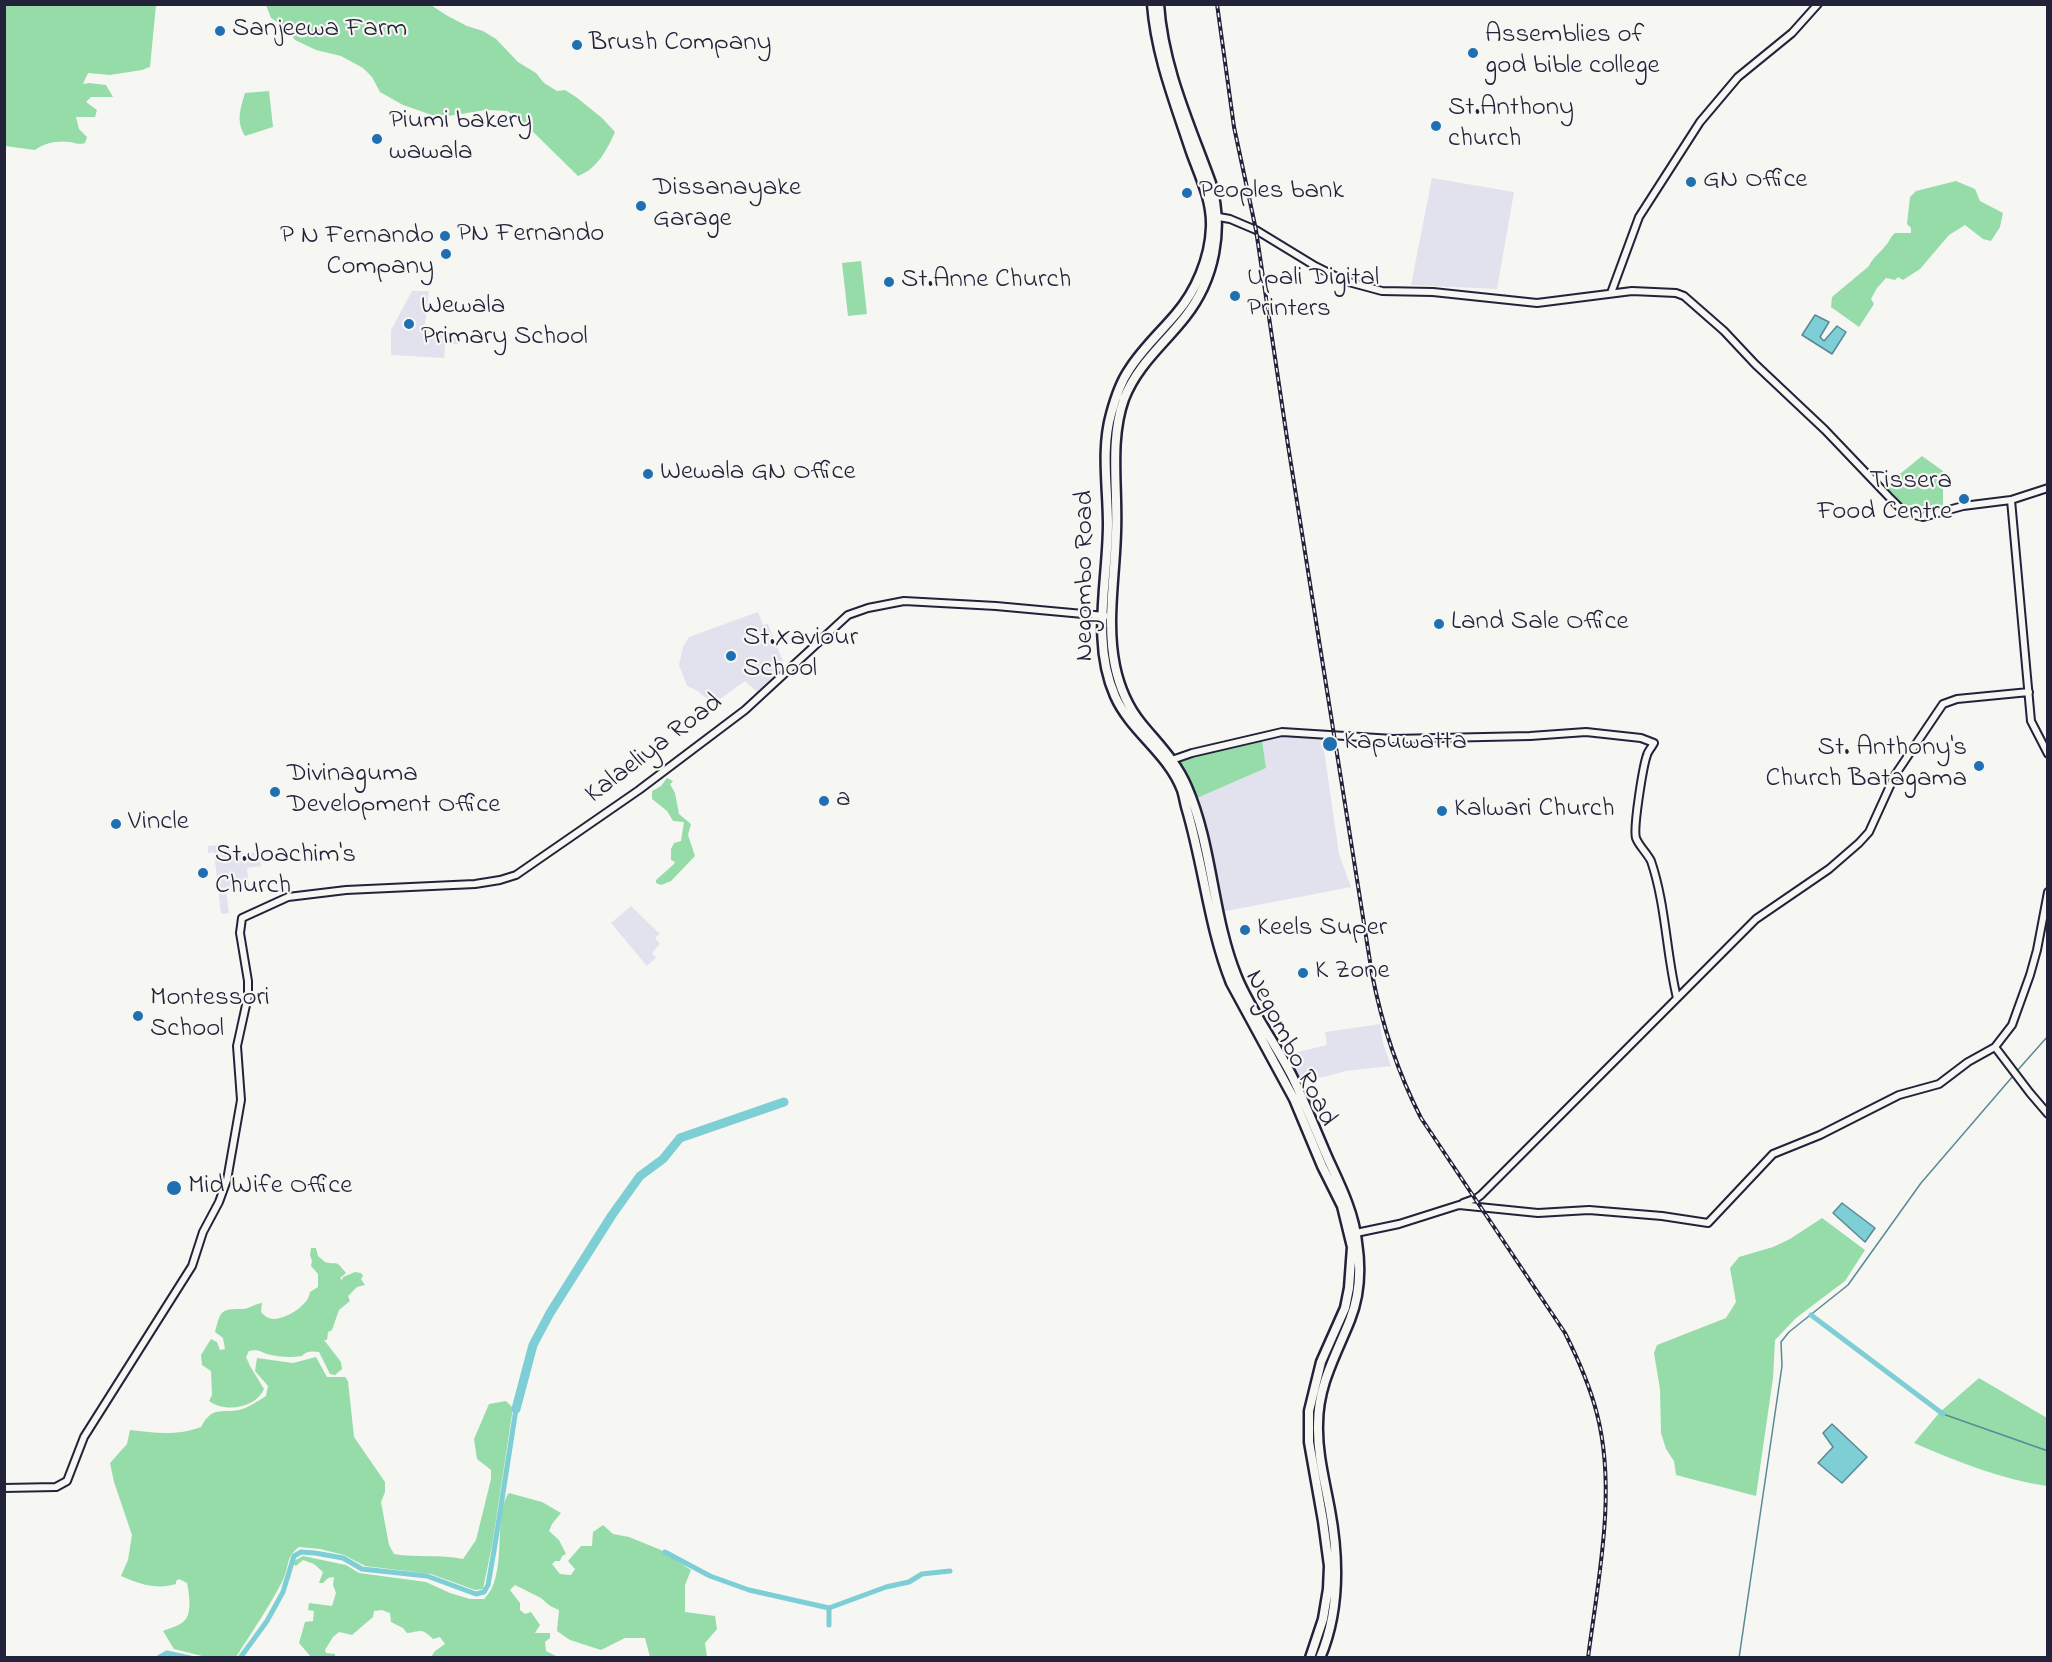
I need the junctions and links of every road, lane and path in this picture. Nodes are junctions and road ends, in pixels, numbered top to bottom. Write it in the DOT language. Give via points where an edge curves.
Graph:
graph roads {
  1 [pos="1152,4"];
  2 [pos="1159,4"];
  3 [pos="1818,4"];
  4 [pos="1214,214"];
  5 [pos="1611,293"];
  6 [pos="2048,488"];
  7 [pos="2011,500"];
  8 [pos="1107,616"];
  9 [pos="2029,693"];
  10 [pos="2048,754"];
  11 [pos="1169,761"];
  12 [pos="2048,892"];
  13 [pos="1677,998"];
  14 [pos="1995,1047"];
  15 [pos="2048,1114"];
  16 [pos="1459,1205"];
  17 [pos="1356,1233"];
  18 [pos="4,1488"];
  19 [pos="1310,1658"];
  20 [pos="1320,1658"];
  1 -- 4 [label="highway, Negombo Road" via="1165,76"];
  2 -- 4 [label="highway, Negombo Road" via="1170,68 1211,183"];
  3 -- 5 [label="street" via="1792,33 1738,77 1701,122 1639,217"];
  4 -- 5 [label="street" via="1260,232 1345,281 1383,291 1537,303"];
  4 -- 8 [label="highway, Negombo Road" via="1214,257 1201,294 1133,379 1119,414 1117,524"];
  5 -- 7 [label="street" via="1660,291 1684,296 1910,514 1923,517 1963,506"];
  6 -- 7 [label="street"];
  7 -- 9 [label="street"];
  8 -- 11 [label="highway, Negombo Road" via="1122,689"];
  8 -- 18 [label="street, Kalaeliya Road" via="904,601 868,608 848,615 744,710 631,796 516,875 475,884 288,897 242,918 240,933 248,989 236,1052 240,1105 229,1174 219,1202 188,1274 84,1437 68,1481 56,1487"];
  9 -- 10 [label="street" via="2031,721"];
  9 -- 13 [label="street" via="1957,699 1943,704 1895,775 1869,832 1829,869 1756,918"];
  11 -- 13 [label="street" via="1282,732 1393,739 1586,732 1654,743 1647,755 1635,827 1659,892"];
  11 -- 17 [label="highway, Negombo Road" via="1187,788 1199,823 1241,986 1306,1106 1350,1207"];
  11 -- 19 [label="highway, Negombo Road" via="1182,790 1225,969 1294,1099 1342,1206 1351,1239 1345,1308 1321,1362 1309,1411 1309,1442 1329,1566 1323,1619"];
  12 -- 14 [label="street" via="2030,975 2012,1025"];
  13 -- 16 [label="street" via="1481,1195"];
  14 -- 15 [label="street"];
  14 -- 16 [label="street" via="1939,1084 1899,1095 1773,1154 1708,1223 1589,1210 1538,1213"];
  16 -- 17 [label="street"];
  17 -- 20 [label="highway, Negombo Road" via="1356,1301 1329,1366 1318,1410 1337,1566 1335,1601"];
}
